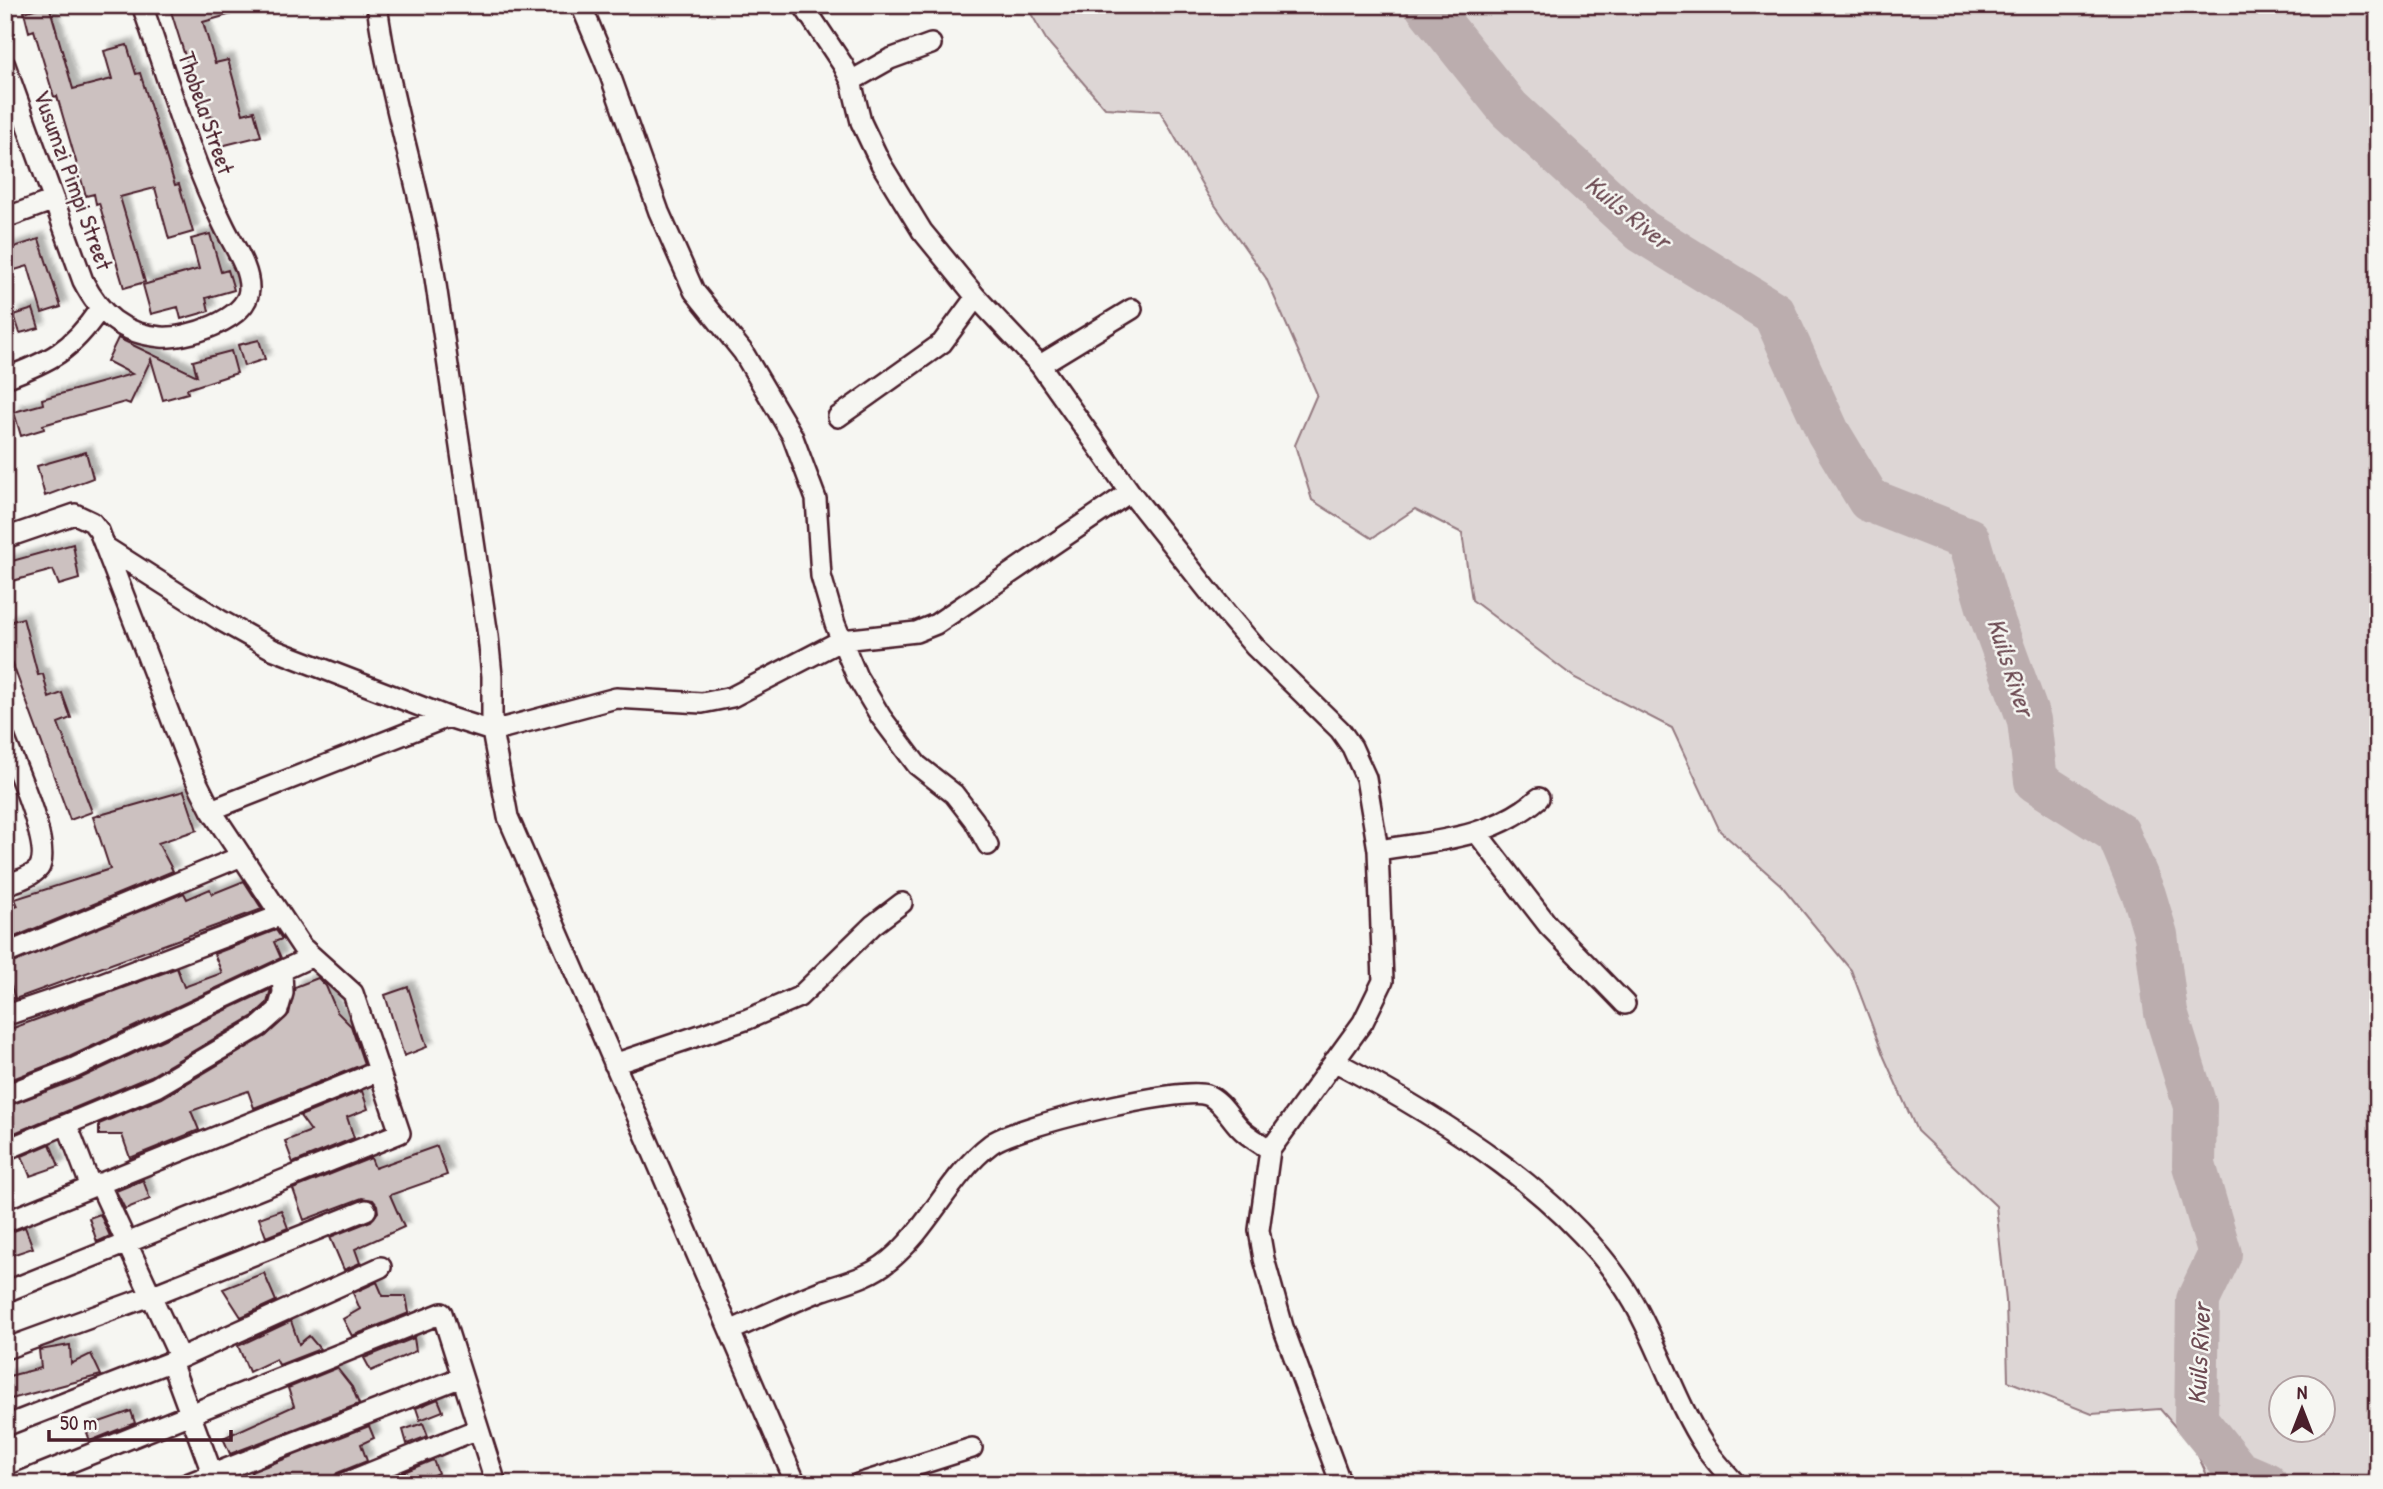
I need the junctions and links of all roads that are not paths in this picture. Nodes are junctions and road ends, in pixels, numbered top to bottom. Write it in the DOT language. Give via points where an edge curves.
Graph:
graph roads {
  1 [pos="142,5"];
  2 [pos="377,5"];
  3 [pos="581,5"];
  4 [pos="803,5"];
  5 [pos="931,44"];
  6 [pos="5,65"];
  7 [pos="851,81"];
  8 [pos="54,200"];
  9 [pos="5,218"];
  10 [pos="976,297"];
  11 [pos="1132,309"];
  12 [pos="99,310"];
  13 [pos="1040,365"];
  14 [pos="5,378"];
  15 [pos="838,417"];
  16 [pos="1130,492"];
  17 [pos="5,538"];
  18 [pos="107,548"];
  19 [pos="842,640"];
  20 [pos="448,718"];
  21 [pos="492,731"];
  22 [pos="5,738"];
  23 [pos="15,796"];
  24 [pos="1539,798"];
  25 [pos="211,810"];
  26 [pos="1477,833"];
  27 [pos="989,845"];
  28 [pos="1378,850"];
  29 [pos="242,856"];
  30 [pos="5,885"];
  31 [pos="902,903"];
  32 [pos="279,916"];
  33 [pos="5,954"];
  34 [pos="311,957"];
  35 [pos="282,972"];
  36 [pos="1625,1004"];
  37 [pos="8,1010"];
  38 [pos="1334,1061"];
  39 [pos="614,1064"];
  40 [pos="379,1071"];
  41 [pos="5,1095"];
  42 [pos="68,1126"];
  43 [pos="5,1150"];
  44 [pos="1270,1150"];
  45 [pos="95,1185"];
  46 [pos="366,1210"];
  47 [pos="5,1222"];
  48 [pos="128,1242"];
  49 [pos="381,1268"];
  50 [pos="5,1292"];
  51 [pos="153,1295"];
  52 [pos="730,1331"];
  53 [pos="5,1349"];
  54 [pos="175,1360"];
  55 [pos="462,1377"];
  56 [pos="191,1415"];
  57 [pos="5,1426"];
  58 [pos="478,1429"];
  59 [pos="972,1448"];
  60 [pos="212,1473"];
  61 [pos="16,1484"];
  62 [pos="187,1484"];
  63 [pos="342,1484"];
  64 [pos="496,1484"];
  65 [pos="796,1484"];
  66 [pos="858,1484"];
  67 [pos="1340,1484"];
  68 [pos="1736,1484"];
  1 -- 12 [label="street, Thobela Street" via="209,196 249,282 245,303 229,318 183,335 161,337 132,329"];
  2 -- 21 [label="street" via="383,51 435,278 488,636"];
  3 -- 19 [label="street" via="659,212 694,291 743,352 792,435 816,499 821,576"];
  4 -- 7 [label="street"];
  5 -- 7 [label="street" via="890,59"];
  6 -- 8 [label="street, Vusumzi Pimpi Street"];
  7 -- 10 [label="street" via="861,122 901,199"];
  8 -- 9 [label="street"];
  8 -- 12 [label="street, Vusumzi Pimpi Street" via="83,281"];
  10 -- 13 [label="street"];
  10 -- 15 [label="street" via="942,343"];
  11 -- 13 [label="street"];
  12 -- 14 [label="street" via="62,354"];
  13 -- 16 [label="street"];
  16 -- 19 [label="street" via="936,624 916,632"];
  16 -- 28 [label="street" via="1247,639 1317,705 1352,747 1366,778"];
  17 -- 18 [label="street" via="75,514 92,522"];
  18 -- 20 [label="street" via="272,649"];
  18 -- 25 [label="street" via="191,770"];
  19 -- 21 [label="street" via="719,700 616,698"];
  19 -- 27 [label="street" via="881,717 917,765 963,805"];
  20 -- 21 [label="street"];
  20 -- 25 [label="street"];
  21 -- 39 [label="street" via="508,817"];
  22 -- 23 [label="street"];
  23 -- 30 [label="street" via="40,834 43,857 39,867"];
  24 -- 26 [label="street" via="1507,822"];
  25 -- 29 [label="street"];
  26 -- 28 [label="street"];
  26 -- 36 [label="street" via="1548,925"];
  28 -- 38 [label="street" via="1383,981 1363,1022"];
  29 -- 32 [label="street"];
  29 -- 33 [label="street"];
  31 -- 39 [label="street" via="799,997"];
  32 -- 34 [label="street"];
  32 -- 37 [label="street" via="102,983"];
  34 -- 35 [label="street"];
  34 -- 40 [label="street" via="353,993"];
  35 -- 41 [label="street"];
  35 -- 42 [label="street" via="281,1001 269,1020 184,1074"];
  38 -- 44 [label="street"];
  38 -- 68 [label="street" via="1405,1098 1471,1142 1576,1229 1633,1303 1693,1426"];
  39 -- 52 [label="street"];
  40 -- 45 [label="street"];
  40 -- 48 [label="street" via="400,1133"];
  42 -- 43 [label="street"];
  42 -- 45 [label="street"];
  44 -- 52 [label="street" via="1242,1130 1212,1098 1191,1093 1064,1118 1007,1135 981,1153 913,1239 889,1261 864,1277"];
  44 -- 67 [label="street" via="1259,1230 1264,1259 1283,1328"];
  45 -- 47 [label="street"];
  45 -- 48 [label="street"];
  46 -- 51 [label="street"];
  48 -- 50 [label="street"];
  48 -- 51 [label="street"];
  49 -- 54 [label="street"];
  51 -- 53 [label="street"];
  51 -- 54 [label="street"];
  52 -- 65 [label="street"];
  54 -- 56 [label="street"];
  54 -- 57 [label="street"];
  55 -- 56 [label="street" via="442,1313"];
  55 -- 58 [label="street"];
  55 -- 60 [label="street"];
  56 -- 60 [label="street"];
  56 -- 61 [label="street"];
  58 -- 63 [label="street"];
  58 -- 64 [label="street"];
  59 -- 66 [label="street"];
  60 -- 62 [label="street"];
}
